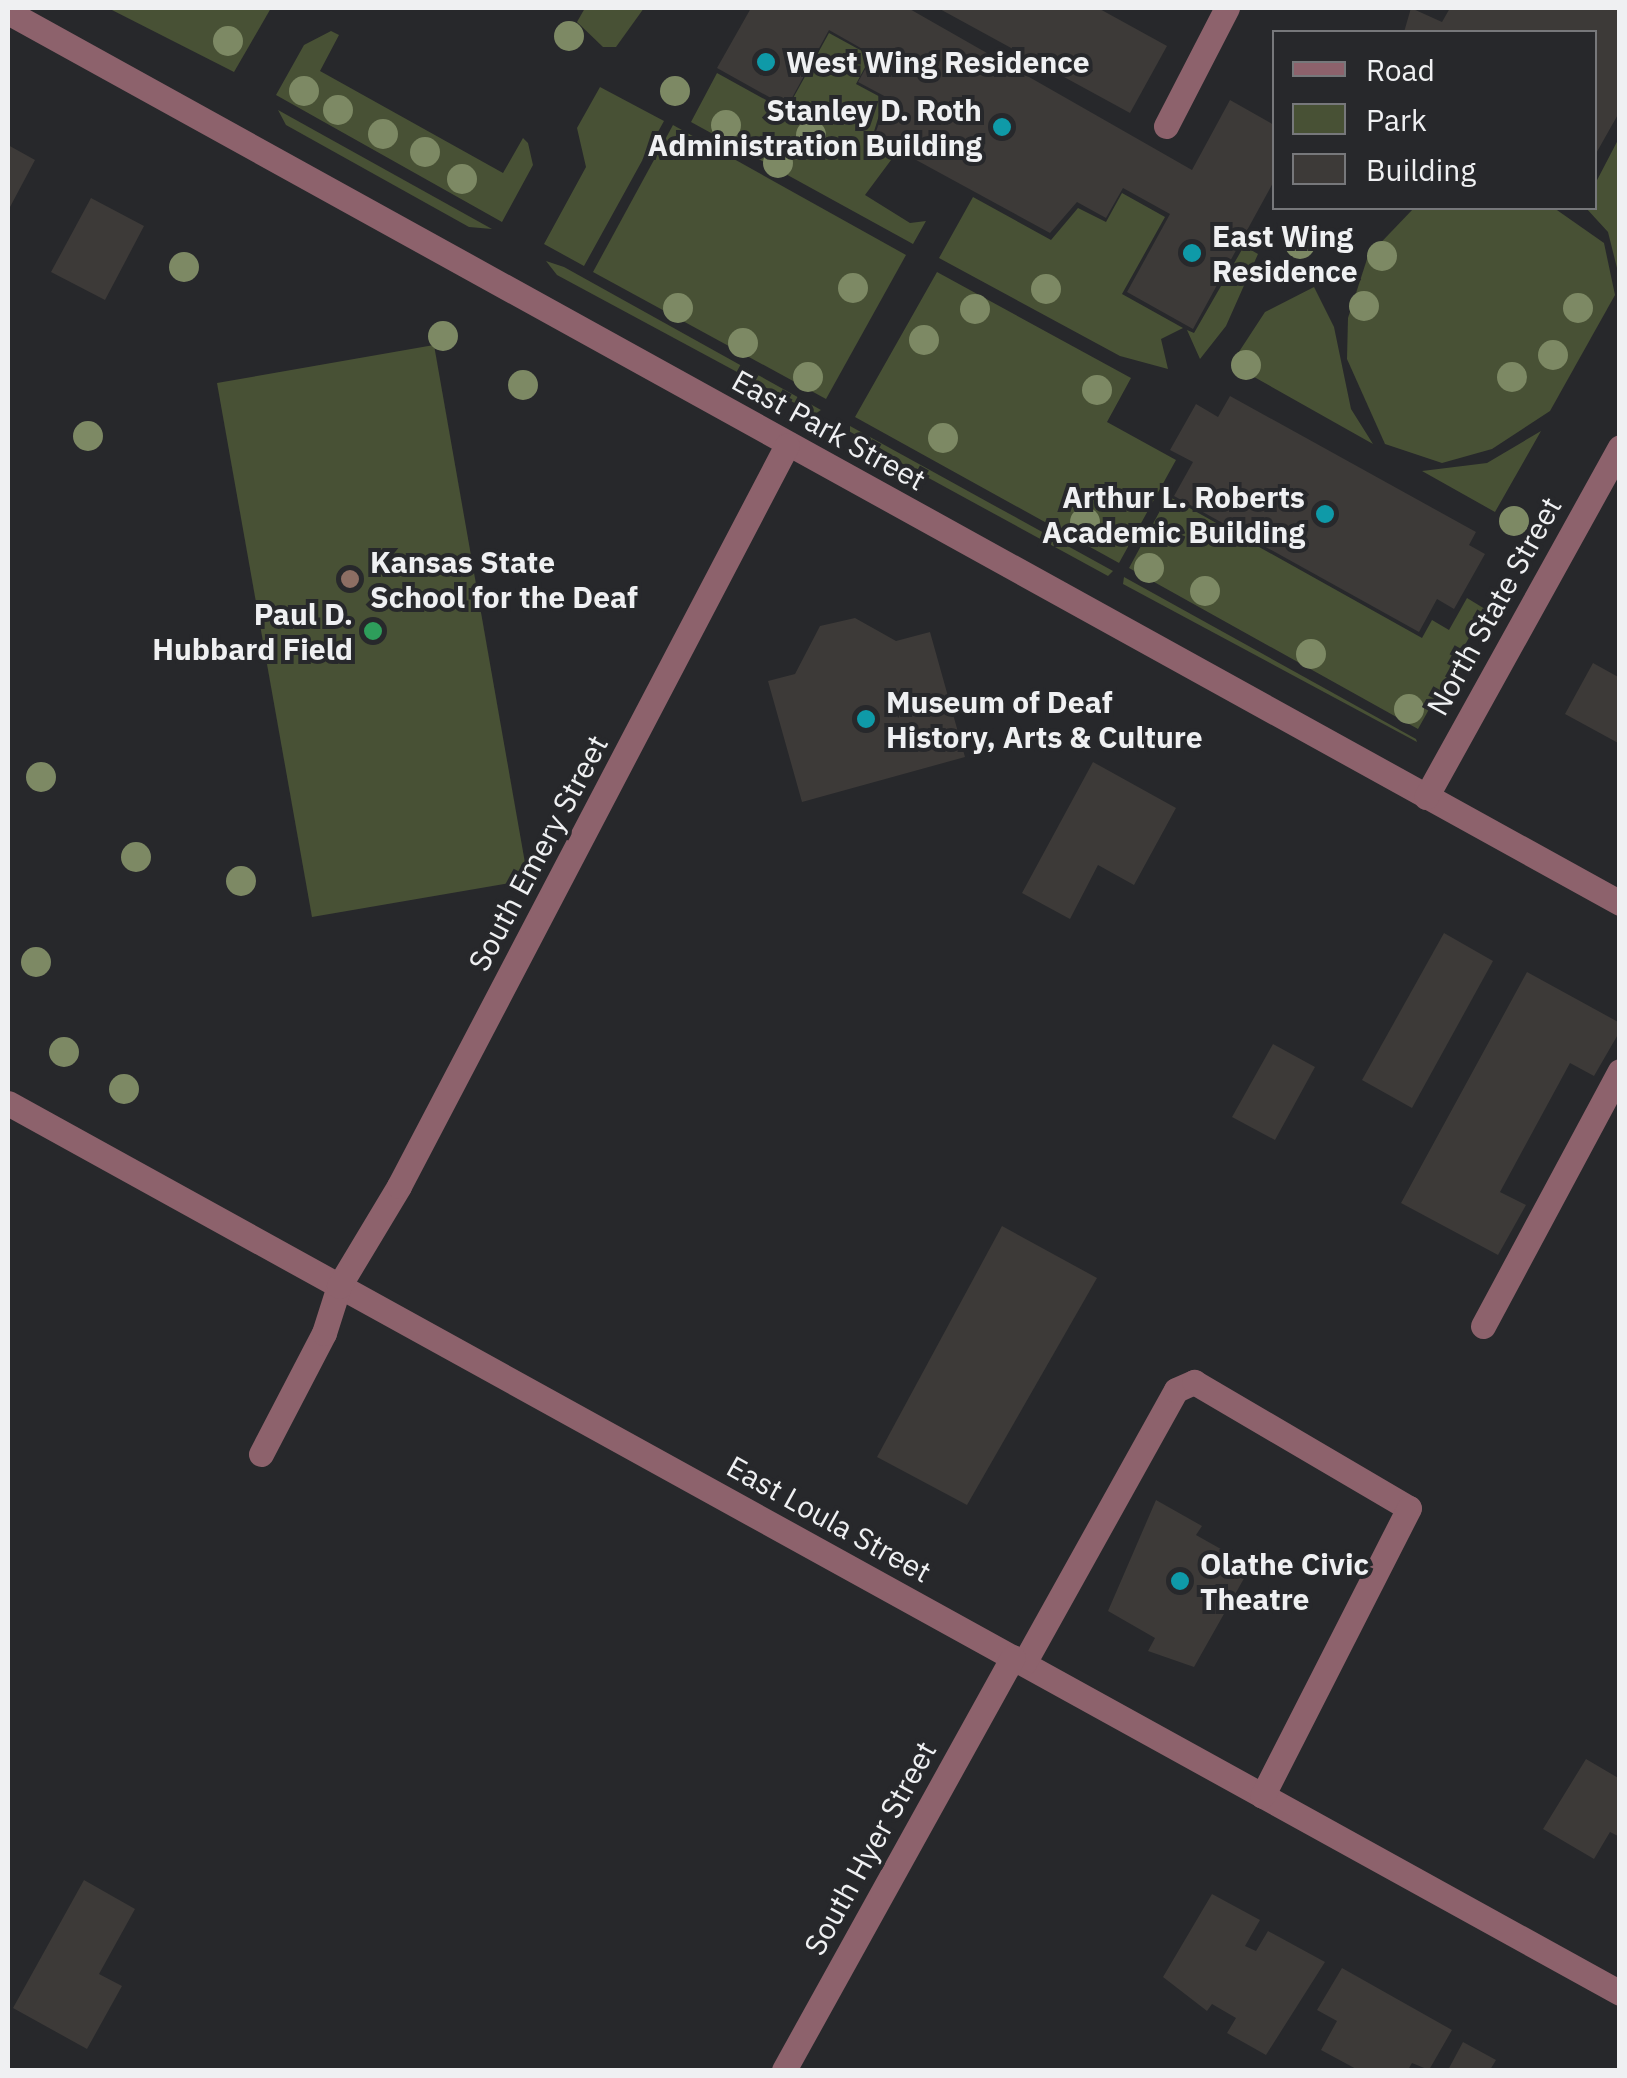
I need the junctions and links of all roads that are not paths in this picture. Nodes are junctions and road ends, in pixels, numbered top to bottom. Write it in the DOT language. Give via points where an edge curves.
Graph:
graph roads {
  1 [pos="1226,8"];
  2 [pos="8,12"];
  3 [pos="1166,126"];
  4 [pos="787,445"];
  5 [pos="1620,448"];
  6 [pos="1426,797"];
  7 [pos="1620,903"];
  8 [pos="1620,1072"];
  9 [pos="8,1103"];
  10 [pos="339,1286"];
  11 [pos="1483,1326"];
  12 [pos="262,1454"];
  13 [pos="1018,1660"];
  14 [pos="1262,1796"];
  15 [pos="1620,1993"];
  16 [pos="784,2070"];
  1 -- 3 [label="street"];
  2 -- 4 [label="street, East Park Street"];
  4 -- 6 [label="street, East Park Street"];
  4 -- 10 [label="street, South Emery Street" via="399,1186"];
  5 -- 6 [label="street, North State Street"];
  6 -- 7 [label="street, East Park Street"];
  8 -- 11 [label="street"];
  9 -- 10 [label="street, East Loula Street"];
  10 -- 12 [label="street, South Emery Street" via="324,1334"];
  10 -- 13 [label="street, East Loula Street"];
  13 -- 14 [label="street, East Loula Street"];
  13 -- 14 [label="street, South Hyer Street" via="1176,1390 1194,1382 1409,1508"];
  13 -- 16 [label="street, South Hyer Street"];
  14 -- 15 [label="street, East Loula Street"];
}
